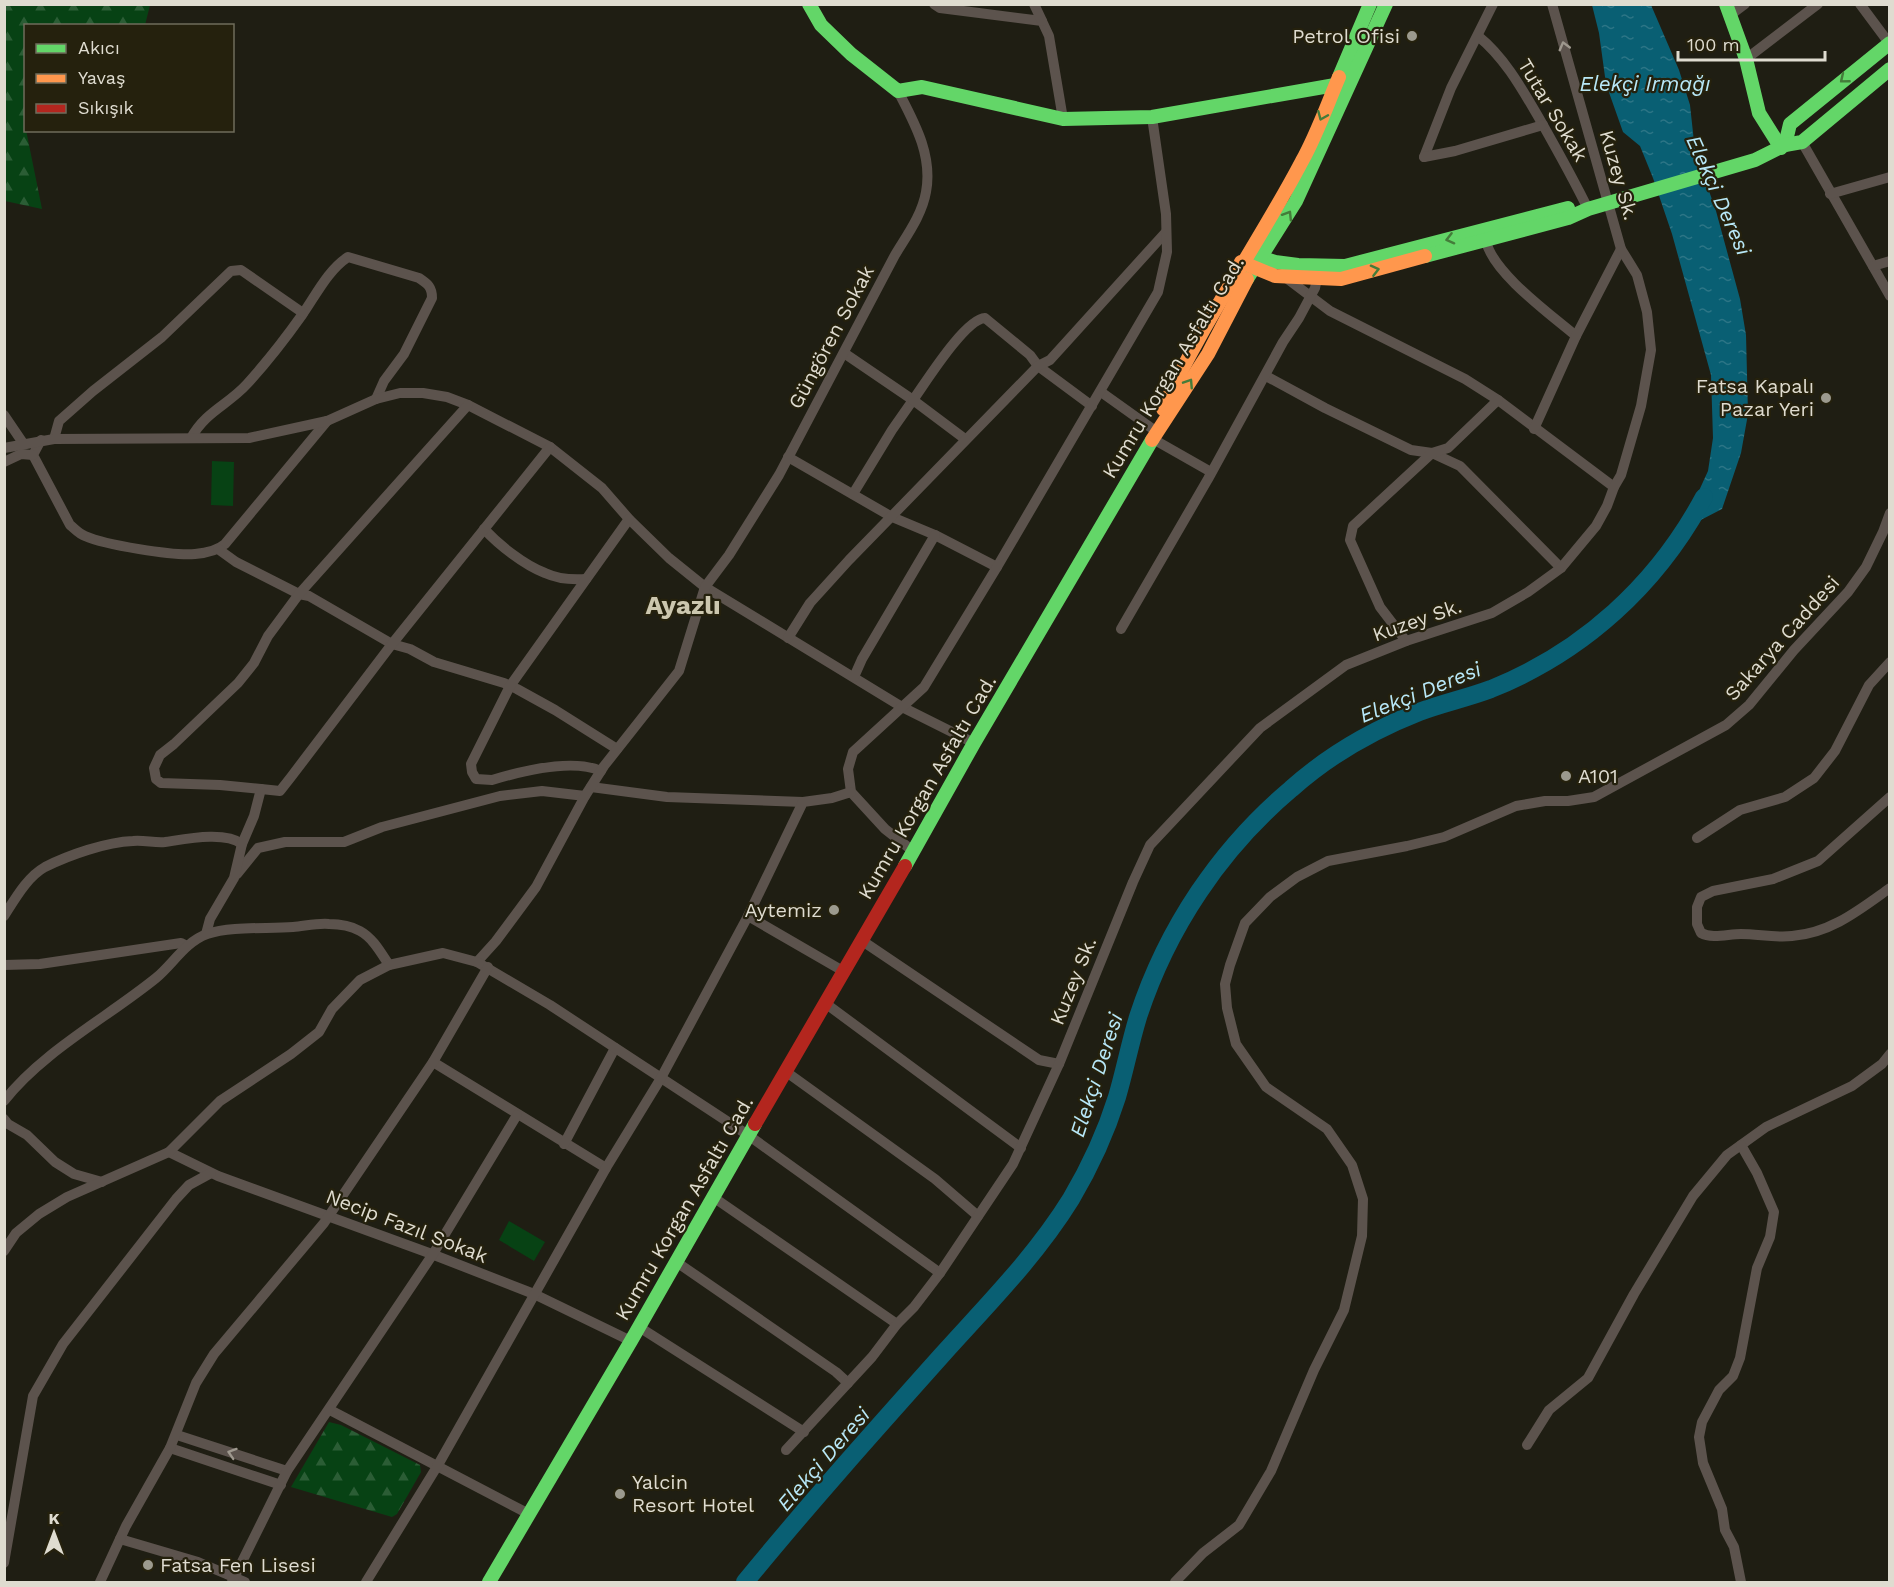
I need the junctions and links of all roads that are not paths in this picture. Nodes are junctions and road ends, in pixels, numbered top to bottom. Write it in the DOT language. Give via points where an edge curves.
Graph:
graph roads {
  1 [pos="808,4"];
  2 [pos="934,4"];
  3 [pos="1034,4"];
  4 [pos="1370,4"];
  5 [pos="1386,4"];
  6 [pos="1493,4"];
  7 [pos="1552,4"];
  8 [pos="1744,4"];
  9 [pos="1818,4"];
  10 [pos="1860,4"];
  11 [pos="1728,10"];
  12 [pos="1042,21"];
  13 [pos="1478,36"];
  14 [pos="1889,43"];
  15 [pos="1746,58"];
  16 [pos="1890,69"];
  17 [pos="1335,85"];
  18 [pos="898,91"];
  19 [pos="1152,117"];
  20 [pos="1063,119"];
  21 [pos="1543,125"];
  22 [pos="1802,142"];
  23 [pos="1783,147"];
  24 [pos="1890,177"];
  25 [pos="1830,194"];
  26 [pos="1613,202"];
  27 [pos="1588,208"];
  28 [pos="1536,221"];
  29 [pos="1166,232"];
  30 [pos="1483,236"];
  31 [pos="1621,249"];
  32 [pos="1251,260"];
  33 [pos="1890,261"];
  34 [pos="1873,266"];
  35 [pos="1318,273"];
  36 [pos="1285,277"];
  37 [pos="1890,296"];
  38 [pos="1311,297"];
  39 [pos="303,313"];
  40 [pos="1576,336"];
  41 [pos="844,352"];
  42 [pos="1038,366"];
  43 [pos="1266,376"];
  44 [pos="1101,392"];
  45 [pos="376,399"];
  46 [pos="913,400"];
  47 [pos="1498,400"];
  48 [pos="468,405"];
  49 [pos="1092,406"];
  50 [pos="4,415"];
  51 [pos="327,421"];
  52 [pos="1534,429"];
  53 [pos="1155,436"];
  54 [pos="191,438"];
  55 [pos="54,439"];
  56 [pos="965,439"];
  57 [pos="40,440"];
  58 [pos="23,443"];
  59 [pos="550,447"];
  60 [pos="4,448"];
  61 [pos="1432,453"];
  62 [pos="33,455"];
  63 [pos="788,457"];
  64 [pos="4,462"];
  65 [pos="1211,472"];
  66 [pos="1614,487"];
  67 [pos="853,494"];
  68 [pos="1890,513"];
  69 [pos="892,517"];
  70 [pos="629,519"];
  71 [pos="484,529"];
  72 [pos="935,535"];
  73 [pos="218,549"];
  74 [pos="997,567"];
  75 [pos="1561,568"];
  76 [pos="586,579"];
  77 [pos="705,587"];
  78 [pos="299,594"];
  79 [pos="1121,629"];
  80 [pos="788,638"];
  81 [pos="1406,641"];
  82 [pos="392,644"];
  83 [pos="1890,662"];
  84 [pos="854,677"];
  85 [pos="510,686"];
  86 [pos="902,707"];
  87 [pos="974,742"];
  88 [pos="617,749"];
  89 [pos="601,771"];
  90 [pos="261,789"];
  91 [pos="588,792"];
  92 [pos="851,792"];
  93 [pos="1890,797"];
  94 [pos="803,802"];
  95 [pos="1697,838"];
  96 [pos="242,844"];
  97 [pos="913,851"];
  98 [pos="234,878"];
  99 [pos="1890,888"];
  100 [pos="4,916"];
  101 [pos="748,916"];
  102 [pos="206,934"];
  103 [pos="861,940"];
  104 [pos="187,946"];
  105 [pos="482,964"];
  106 [pos="4,965"];
  107 [pos="389,965"];
  108 [pos="843,971"];
  109 [pos="825,1003"];
  110 [pos="615,1048"];
  111 [pos="1890,1054"];
  112 [pos="433,1062"];
  113 [pos="1059,1064"];
  114 [pos="785,1071"];
  115 [pos="661,1078"];
  116 [pos="4,1101"];
  117 [pos="517,1115"];
  118 [pos="4,1119"];
  119 [pos="748,1135"];
  120 [pos="564,1144"];
  121 [pos="1741,1145"];
  122 [pos="1021,1148"];
  123 [pos="169,1152"];
  124 [pos="606,1168"];
  125 [pos="211,1173"];
  126 [pos="102,1182"];
  127 [pos="713,1197"];
  128 [pos="328,1215"];
  129 [pos="978,1216"];
  130 [pos="4,1251"];
  131 [pos="433,1254"];
  132 [pos="675,1261"];
  133 [pos="940,1273"];
  134 [pos="534,1294"];
  135 [pos="897,1324"];
  136 [pos="639,1327"];
  137 [pos="631,1341"];
  138 [pos="848,1383"];
  139 [pos="330,1410"];
  140 [pos="804,1432"];
  141 [pos="177,1434"];
  142 [pos="1527,1445"];
  143 [pos="170,1448"];
  144 [pos="786,1450"];
  145 [pos="438,1465"];
  146 [pos="287,1471"];
  147 [pos="281,1485"];
  148 [pos="529,1514"];
  149 [pos="120,1539"];
  150 [pos="4,1563"];
  151 [pos="237,1581"];
  152 [pos="100,1582"];
  153 [pos="366,1582"];
  154 [pos="489,1582"];
  155 [pos="1175,1582"];
  156 [pos="1741,1582"];
  1 -- 18 [label="main road" via="821,25 851,54"];
  2 -- 12 [label="street" via="940,9"];
  3 -- 12 [label="street"];
  4 -- 17 [label="main road"];
  32 -- 5 [label="main road, Kumru Korgan Asfaltı Cad., one-way" via="1296,201"];
  6 -- 13 [label="street"];
  26 -- 7 [label="street, Kuzey Sk., one-way"];
  8 -- 11 [label="street"];
  9 -- 15 [label="street"];
  10 -- 14 [label="street"];
  11 -- 15 [label="main road"];
  12 -- 20 [label="street" via="1049,36"];
  13 -- 21 [label="street, Tutar Sokak" via="1492,47 1516,79"];
  13 -- 21 [label="street" via="1451,88 1424,157"];
  14 -- 23 [label="main road, one-way" via="1790,124"];
  15 -- 23 [label="main road" via="1759,113"];
  16 -- 22 [label="main road"];
  17 -- 19 [label="main road"];
  17 -- 32 [label="main road, one-way" via="1303,160"];
  18 -- 20 [label="main road" via="922,87"];
  18 -- 41 [label="street, Güngören Sokak" via="921,138 928,166 926,193 916,220"];
  19 -- 20 [label="main road"];
  19 -- 29 [label="street"];
  21 -- 27 [label="street, Tutar Sokak"];
  22 -- 23 [label="main road"];
  22 -- 25 [label="street"];
  23 -- 26 [label="main road" via="1755,160"];
  24 -- 25 [label="street"];
  25 -- 34 [label="street"];
  26 -- 27 [label="main road"];
  26 -- 31 [label="street, Kuzey Sk."];
  27 -- 28 [label="main road" via="1569,208"];
  27 -- 28 [label="main road" via="1568,218"];
  28 -- 30 [label="main road"];
  29 -- 42 [label="street" via="1050,360"];
  29 -- 44 [label="street" via="1167,252 1158,292"];
  30 -- 35 [label="main road" via="1341,279"];
  30 -- 40 [label="street" via="1500,269"];
  31 -- 40 [label="street"];
  31 -- 66 [label="street, Kuzey Sk." via="1637,275 1647,312 1651,350 1641,406"];
  32 -- 35 [label="main road" via="1298,265"];
  32 -- 36 [label="main road" via="1275,276"];
  32 -- 53 [label="main road, Kumru Korgan Asfaltı Cad." via="1214,344"];
  33 -- 34 [label="street"];
  34 -- 37 [label="street"];
  35 -- 36 [label="main road"];
  35 -- 38 [label="street"];
  36 -- 38 [label="street"];
  38 -- 43 [label="street"];
  38 -- 47 [label="street" via="1330,311 1465,379"];
  39 -- 45 [label="street" via="348,257 428,284 432,298"];
  39 -- 54 [label="street" via="246,386 200,423"];
  39 -- 55 [label="street" via="241,270 231,271 162,337 59,422"];
  40 -- 52 [label="street"];
  41 -- 46 [label="street"];
  41 -- 63 [label="street, Güngören Sokak"];
  42 -- 46 [label="street" via="986,318 980,318 969,325"];
  42 -- 49 [label="street"];
  42 -- 56 [label="street"];
  43 -- 61 [label="street" via="1411,450"];
  43 -- 65 [label="street"];
  44 -- 49 [label="street"];
  44 -- 53 [label="street"];
  45 -- 48 [label="street" via="423,393"];
  45 -- 51 [label="street"];
  46 -- 56 [label="street"];
  46 -- 67 [label="street"];
  47 -- 52 [label="street"];
  47 -- 61 [label="street" via="1448,448"];
  48 -- 59 [label="street"];
  48 -- 78 [label="street"];
  49 -- 74 [label="street"];
  50 -- 58 [label="street"];
  51 -- 54 [label="street" via="249,438"];
  51 -- 73 [label="street"];
  52 -- 66 [label="street"];
  53 -- 65 [label="street"];
  53 -- 87 [label="main road, Kumru Korgan Asfaltı Cad."];
  54 -- 55 [label="street"];
  55 -- 57 [label="street"];
  56 -- 69 [label="street"];
  57 -- 58 [label="street"];
  57 -- 62 [label="street"];
  58 -- 60 [label="street"];
  59 -- 70 [label="street" via="602,488"];
  59 -- 71 [label="street"];
  61 -- 75 [label="street" via="1460,466"];
  61 -- 81 [label="street" via="1353,526 1350,540 1380,607"];
  62 -- 64 [label="street" via="21,454"];
  62 -- 73 [label="street" via="70,525 85,537 179,555"];
  63 -- 67 [label="street"];
  63 -- 77 [label="street, Güngören Sokak" via="729,555"];
  65 -- 79 [label="street"];
  66 -- 75 [label="street, Kuzey Sk." via="1596,526"];
  67 -- 69 [label="street"];
  68 -- 155 [label="street, Sakarya Caddesi" via="1866,567 1848,592 1749,705 1726,725 1594,797 1516,806 1444,837 1328,861 1270,897 1245,923 1225,984 1236,1044 1266,1087 1327,1130 1352,1165 1363,1199 1362,1236 1344,1310 1271,1471 1239,1525 1203,1553"];
  69 -- 72 [label="street"];
  69 -- 80 [label="street" via="810,603"];
  70 -- 76 [label="street"];
  70 -- 77 [label="street"];
  71 -- 76 [label="street" via="544,573 563,579"];
  71 -- 82 [label="street"];
  72 -- 74 [label="street"];
  72 -- 84 [label="street"];
  73 -- 78 [label="street"];
  74 -- 86 [label="street" via="924,687"];
  75 -- 81 [label="street, Kuzey Sk." via="1492,613"];
  76 -- 85 [label="street"];
  77 -- 80 [label="street"];
  77 -- 88 [label="street, Güngören Sokak" via="679,670"];
  78 -- 82 [label="street"];
  78 -- 90 [label="street" via="238,683 160,755 154,768 160,783"];
  80 -- 84 [label="street"];
  81 -- 113 [label="street, Kuzey Sk." via="1346,665 1260,728 1150,845"];
  82 -- 85 [label="street"];
  82 -- 90 [label="street" via="280,791"];
  83 -- 95 [label="street" via="1869,685 1835,751 1814,778 1785,797 1740,810"];
  84 -- 86 [label="street"];
  85 -- 88 [label="street"];
  85 -- 89 [label="street" via="471,764 476,779 492,780 554,766"];
  86 -- 87 [label="street"];
  86 -- 92 [label="street" via="854,752 848,769"];
  87 -- 97 [label="main road, Kumru Korgan Asfaltı Cad."];
  88 -- 89 [label="street, Güngören Sokak"];
  89 -- 91 [label="street, Güngören Sokak"];
  90 -- 96 [label="street"];
  91 -- 94 [label="street"];
  91 -- 98 [label="street" via="542,791 500,796 382,827 344,842 285,842 258,848"];
  91 -- 105 [label="street, Güngören Sokak" via="536,886"];
  92 -- 94 [label="street"];
  92 -- 97 [label="street"];
  93 -- 99 [label="street" via="1818,861 1773,879 1701,897 1697,924 1707,936 1791,937 1843,922"];
  94 -- 101 [label="street"];
  96 -- 98 [label="street"];
  96 -- 100 [label="street" via="235,839 216,837 132,841 85,851 43,868 23,887"];
  97 -- 103 [label="main road, Kumru Korgan Asfaltı Cad."];
  98 -- 102 [label="street" via="210,919"];
  101 -- 108 [label="street"];
  101 -- 115 [label="street"];
  102 -- 104 [label="street"];
  102 -- 107 [label="street" via="328,924 349,926 369,938"];
  103 -- 108 [label="main road, Kumru Korgan Asfaltı Cad."];
  103 -- 113 [label="street" via="1039,1060"];
  104 -- 106 [label="street" via="182,943 40,964"];
  104 -- 116 [label="street" via="160,975 54,1054"];
  105 -- 107 [label="street" via="443,953"];
  105 -- 110 [label="street"];
  105 -- 112 [label="street, Güngören Sokak"];
  107 -- 123 [label="street" via="360,980 332,1009 320,1032 220,1101"];
  108 -- 109 [label="main road, Kumru Korgan Asfaltı Cad."];
  109 -- 114 [label="main road, Kumru Korgan Asfaltı Cad."];
  109 -- 122 [label="street"];
  110 -- 115 [label="street"];
  110 -- 120 [label="street"];
  111 -- 121 [label="street" via="1852,1086 1766,1127"];
  112 -- 117 [label="street"];
  112 -- 128 [label="street, Güngören Sokak"];
  113 -- 122 [label="street, Kuzey Sk."];
  114 -- 119 [label="main road, Kumru Korgan Asfaltı Cad."];
  114 -- 129 [label="street" via="934,1179"];
  115 -- 119 [label="street"];
  115 -- 124 [label="street"];
  117 -- 120 [label="street"];
  117 -- 131 [label="street"];
  118 -- 126 [label="street" via="55,1162 88,1180"];
  119 -- 127 [label="main road, Kumru Korgan Asfaltı Cad."];
  119 -- 133 [label="street"];
  120 -- 124 [label="street"];
  121 -- 142 [label="street" via="1727,1155 1693,1196 1588,1378 1549,1410"];
  121 -- 156 [label="street" via="1774,1212 1770,1237 1757,1268 1740,1358 1733,1376 1719,1390 1702,1422 1699,1437 1703,1463 1722,1509"];
  122 -- 129 [label="street, Kuzey Sk."];
  123 -- 125 [label="street, Necip Fazıl Sokak"];
  123 -- 126 [label="street"];
  124 -- 134 [label="street"];
  125 -- 128 [label="street, Necip Fazıl Sokak"];
  125 -- 150 [label="street" via="189,1185 176,1199 63,1344 33,1395"];
  126 -- 130 [label="street" via="39,1214 16,1233"];
  127 -- 132 [label="main road, Kumru Korgan Asfaltı Cad."];
  127 -- 135 [label="street"];
  128 -- 131 [label="street, Necip Fazıl Sokak"];
  128 -- 141 [label="street, Güngören Sokak" via="214,1354 196,1383"];
  129 -- 133 [label="street, Kuzey Sk."];
  131 -- 134 [label="street, Necip Fazıl Sokak"];
  131 -- 139 [label="street"];
  132 -- 136 [label="main road, Kumru Korgan Asfaltı Cad."];
  132 -- 138 [label="street"];
  133 -- 135 [label="street, Kuzey Sk."];
  134 -- 137 [label="street, Necip Fazıl Sokak"];
  134 -- 145 [label="street"];
  135 -- 138 [label="street, Kuzey Sk."];
  136 -- 137 [label="main road, Kumru Korgan Asfaltı Cad."];
  136 -- 140 [label="street"];
  137 -- 148 [label="main road, Kumru Korgan Asfaltı Cad."];
  138 -- 140 [label="street, Kuzey Sk."];
  139 -- 145 [label="street"];
  139 -- 146 [label="street"];
  140 -- 144 [label="street, Kuzey Sk."];
  141 -- 143 [label="street, Güngören Sokak"];
  146 -- 141 [label="street, one-way"];
  143 -- 147 [label="street"];
  143 -- 149 [label="street, Güngören Sokak"];
  145 -- 148 [label="street"];
  145 -- 153 [label="street"];
  146 -- 147 [label="street"];
  147 -- 151 [label="street"];
  148 -- 154 [label="main road, Kumru Korgan Asfaltı Cad."];
  149 -- 151 [label="street" via="198,1562"];
  149 -- 152 [label="street, Güngören Sokak"];
}
